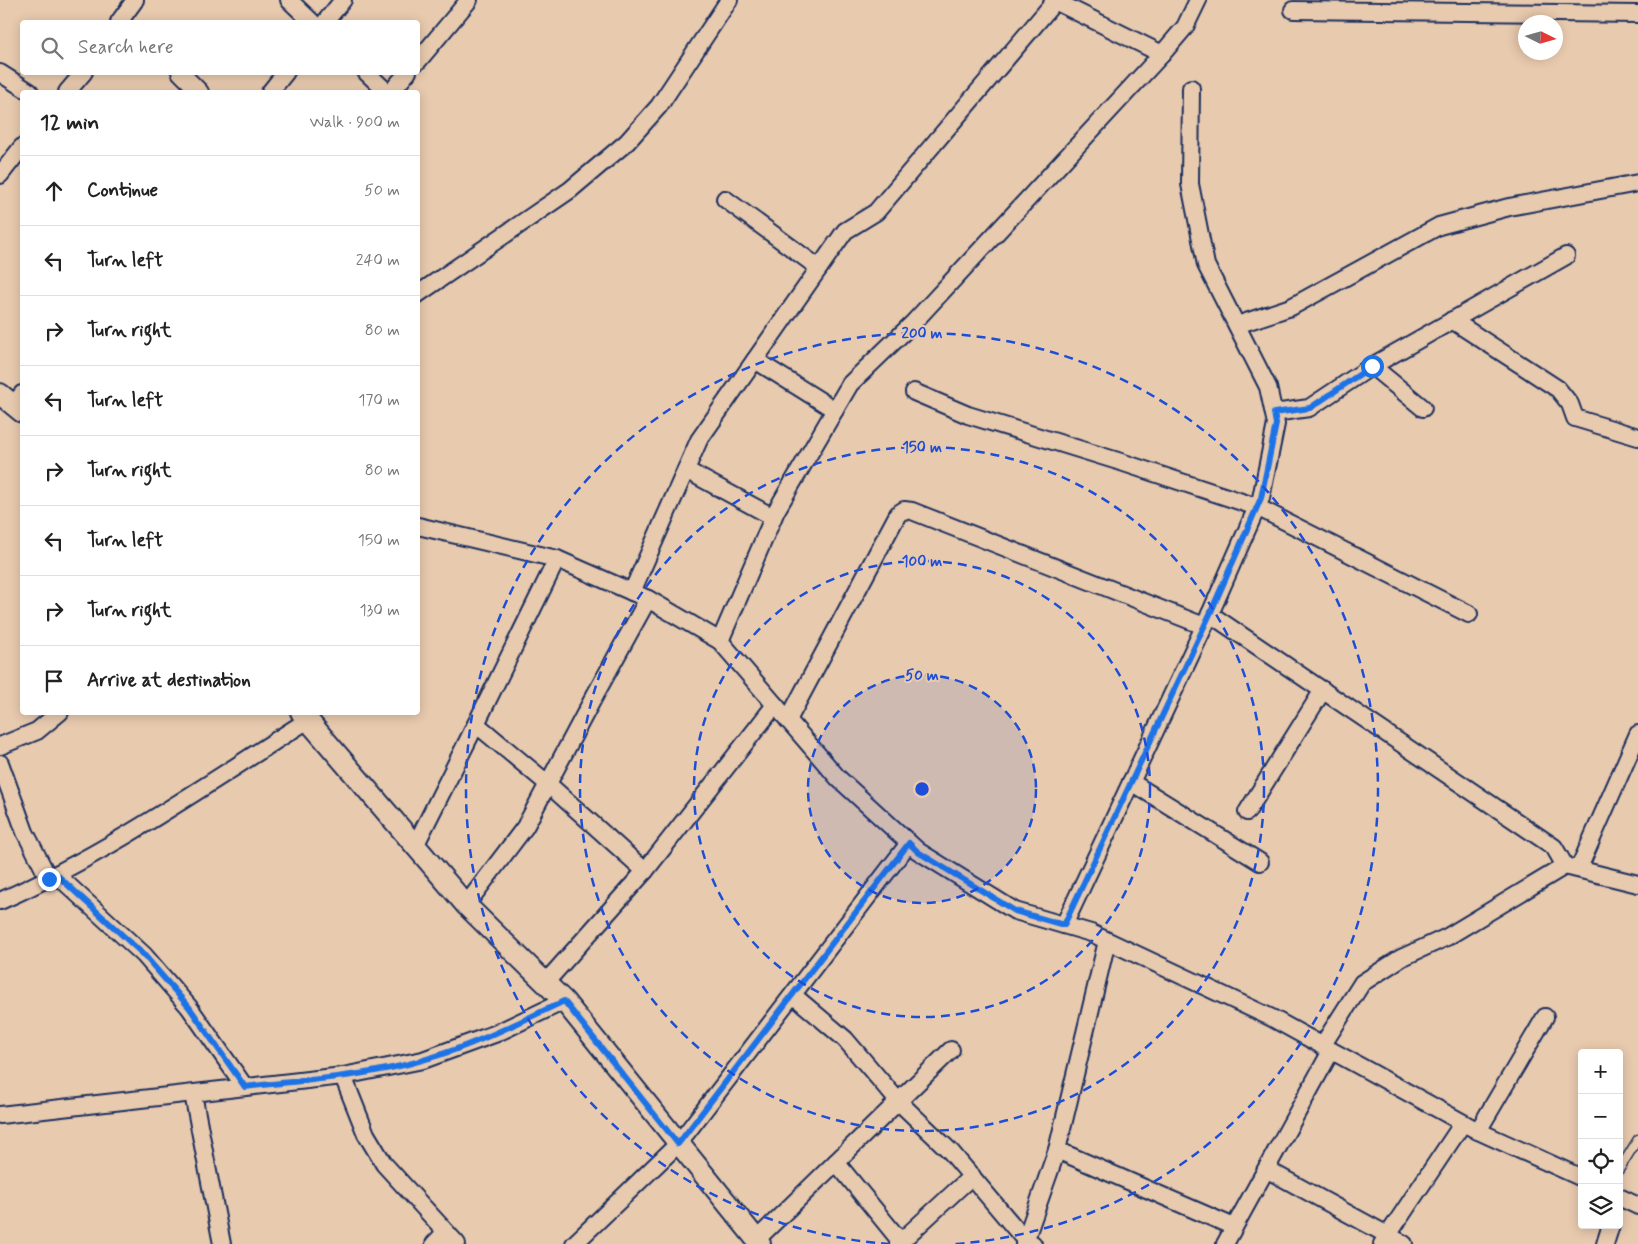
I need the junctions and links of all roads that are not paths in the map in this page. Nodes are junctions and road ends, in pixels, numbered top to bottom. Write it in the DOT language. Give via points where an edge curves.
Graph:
graph roads {
  1 [pos="288,0"];
  2 [pos="343,0"];
  3 [pos="469,0"];
  4 [pos="729,0"];
  5 [pos="1198,0"];
  6 [pos="1055,1"];
  7 [pos="1351,5"];
  8 [pos="1293,10"];
  9 [pos="1638,14"];
  10 [pos="310,20"];
  11 [pos="327,20"];
  12 [pos="1162,54"];
  13 [pos="420,59"];
  14 [pos="0,73"];
  15 [pos="81,75"];
  16 [pos="183,75"];
  17 [pos="284,75"];
  18 [pos="369,75"];
  19 [pos="405,75"];
  20 [pos="1191,88"];
  21 [pos="27,90"];
  22 [pos="69,90"];
  23 [pos="198,90"];
  24 [pos="272,90"];
  25 [pos="387,90"];
  26 [pos="391,90"];
  27 [pos="20,149"];
  28 [pos="0,174"];
  29 [pos="1638,183"];
  30 [pos="725,199"];
  31 [pos="1566,256"];
  32 [pos="819,268"];
  33 [pos="420,293"];
  34 [pos="1452,320"];
  35 [pos="1237,325"];
  36 [pos="755,360"];
  37 [pos="1372,366"];
  38 [pos="914,392"];
  39 [pos="1423,408"];
  40 [pos="835,410"];
  41 [pos="1274,413"];
  42 [pos="1638,437"];
  43 [pos="686,470"];
  44 [pos="1257,507"];
  45 [pos="773,517"];
  46 [pos="420,526"];
  47 [pos="557,559"];
  48 [pos="632,592"];
  49 [pos="648,599"];
  50 [pos="1469,614"];
  51 [pos="1207,620"];
  52 [pos="720,641"];
  53 [pos="1323,690"];
  54 [pos="775,705"];
  55 [pos="56,715"];
  56 [pos="305,716"];
  57 [pos="788,720"];
  58 [pos="476,724"];
  59 [pos="1638,734"];
  60 [pos="0,746"];
  61 [pos="0,763"];
  62 [pos="1131,782"];
  63 [pos="548,784"];
  64 [pos="1247,812"];
  65 [pos="909,843"];
  66 [pos="415,846"];
  67 [pos="1260,862"];
  68 [pos="1572,867"];
  69 [pos="645,871"];
  70 [pos="53,877"];
  71 [pos="1638,884"];
  72 [pos="0,901"];
  73 [pos="466,906"];
  74 [pos="1064,925"];
  75 [pos="1107,941"];
  76 [pos="545,983"];
  77 [pos="793,994"];
  78 [pos="564,1001"];
  79 [pos="1545,1017"];
  80 [pos="1327,1048"];
  81 [pos="951,1050"];
  82 [pos="343,1076"];
  83 [pos="245,1087"];
  84 [pos="193,1094"];
  85 [pos="898,1101"];
  86 [pos="0,1115"];
  87 [pos="1463,1122"];
  88 [pos="1478,1130"];
  89 [pos="1638,1139"];
  90 [pos="678,1144"];
  91 [pos="1056,1150"];
  92 [pos="836,1162"];
  93 [pos="1623,1163"];
  94 [pos="1266,1169"];
  95 [pos="972,1176"];
  96 [pos="1578,1176"];
  97 [pos="1623,1199"];
  98 [pos="1638,1206"];
  99 [pos="1234,1227"];
  100 [pos="1610,1229"];
  101 [pos="445,1240"];
  102 [pos="1385,1240"];
  103 [pos="758,1242"];
  104 [pos="900,1243"];
  105 [pos="1027,1243"];
  106 [pos="222,1244"];
  107 [pos="574,1244"];
  108 [pos="1225,1244"];
  109 [pos="1404,1244"];
  110 [pos="1605,1244"];
  1 -- 10 [label="street"];
  2 -- 11 [label="street"];
  3 -- 13 [label="street"];
  4 -- 33 [label="street" via="659,106 626,142 570,190"];
  5 -- 12 [label="street" via="1185,27"];
  6 -- 12 [label="street"];
  6 -- 32 [label="street" via="876,212 845,231"];
  7 -- 8 [label="street"];
  7 -- 9 [label="street"];
  12 -- 40 [label="street" via="913,323 850,384"];
  14 -- 21 [label="street"];
  15 -- 22 [label="street"];
  16 -- 23 [label="street"];
  17 -- 24 [label="street"];
  18 -- 25 [label="street"];
  19 -- 26 [label="street"];
  20 -- 35 [label="street" via="1190,184 1206,264"];
  27 -- 28 [label="street"];
  29 -- 35 [label="street" via="1508,207 1439,226 1291,308"];
  30 -- 32 [label="street"];
  31 -- 34 [label="street"];
  32 -- 36 [label="street"];
  34 -- 37 [label="street"];
  34 -- 42 [label="street" via="1558,389 1570,404 1575,418"];
  35 -- 41 [label="street" via="1268,387"];
  36 -- 40 [label="street"];
  36 -- 43 [label="street" via="699,440"];
  37 -- 39 [label="street"];
  37 -- 41 [label="street" via="1310,408"];
  38 -- 44 [label="street" via="968,415"];
  40 -- 45 [label="street"];
  41 -- 44 [label="street" via="1276,424"];
  43 -- 45 [label="street"];
  43 -- 48 [label="street"];
  44 -- 50 [label="street"];
  44 -- 51 [label="street"];
  45 -- 52 [label="street"];
  46 -- 47 [label="street"];
  47 -- 48 [label="street"];
  47 -- 58 [label="street"];
  48 -- 49 [label="street"];
  49 -- 52 [label="street"];
  49 -- 63 [label="street"];
  51 -- 53 [label="street"];
  51 -- 57 [label="street" via="904,510 898,514"];
  51 -- 62 [label="street"];
  52 -- 54 [label="street"];
  53 -- 64 [label="street"];
  53 -- 68 [label="street" via="1554,847"];
  54 -- 57 [label="street"];
  54 -- 69 [label="street"];
  55 -- 60 [label="street" via="37,731"];
  56 -- 66 [label="street"];
  56 -- 70 [label="street" via="128,834"];
  57 -- 65 [label="street" via="838,778"];
  58 -- 63 [label="street"];
  58 -- 66 [label="street"];
  59 -- 68 [label="street"];
  61 -- 70 [label="street" via="25,832"];
  62 -- 67 [label="street"];
  62 -- 74 [label="street"];
  63 -- 69 [label="street"];
  63 -- 73 [label="street" via="525,827"];
  65 -- 74 [label="street" via="918,852 1015,911"];
  65 -- 77 [label="street"];
  66 -- 73 [label="street"];
  68 -- 71 [label="street"];
  68 -- 80 [label="street" via="1447,937 1401,958 1362,983"];
  69 -- 76 [label="street"];
  70 -- 72 [label="street"];
  70 -- 83 [label="street" via="144,955 189,1007"];
  73 -- 76 [label="street"];
  74 -- 75 [label="street"];
  75 -- 80 [label="street" via="1272,1018"];
  75 -- 91 [label="street"];
  76 -- 78 [label="street"];
  77 -- 85 [label="street" via="845,1039"];
  77 -- 90 [label="street"];
  78 -- 82 [label="street" via="497,1033 423,1060"];
  78 -- 90 [label="street"];
  79 -- 88 [label="street"];
  80 -- 87 [label="street"];
  80 -- 94 [label="street"];
  81 -- 85 [label="street"];
  82 -- 83 [label="street"];
  82 -- 101 [label="street" via="366,1134 384,1164"];
  83 -- 84 [label="street"];
  84 -- 86 [label="street"];
  84 -- 106 [label="street"];
  85 -- 92 [label="street"];
  85 -- 95 [label="street"];
  87 -- 88 [label="street"];
  87 -- 102 [label="street"];
  88 -- 96 [label="street"];
  89 -- 93 [label="lane"];
  90 -- 103 [label="street"];
  90 -- 107 [label="street"];
  91 -- 99 [label="street"];
  91 -- 105 [label="street"];
  92 -- 103 [label="street"];
  92 -- 104 [label="street"];
  94 -- 99 [label="street"];
  94 -- 102 [label="street"];
  95 -- 104 [label="street"];
  95 -- 105 [label="street"];
  97 -- 98 [label="street"];
  99 -- 108 [label="street"];
  100 -- 110 [label="street"];
  102 -- 109 [label="street"];
}
